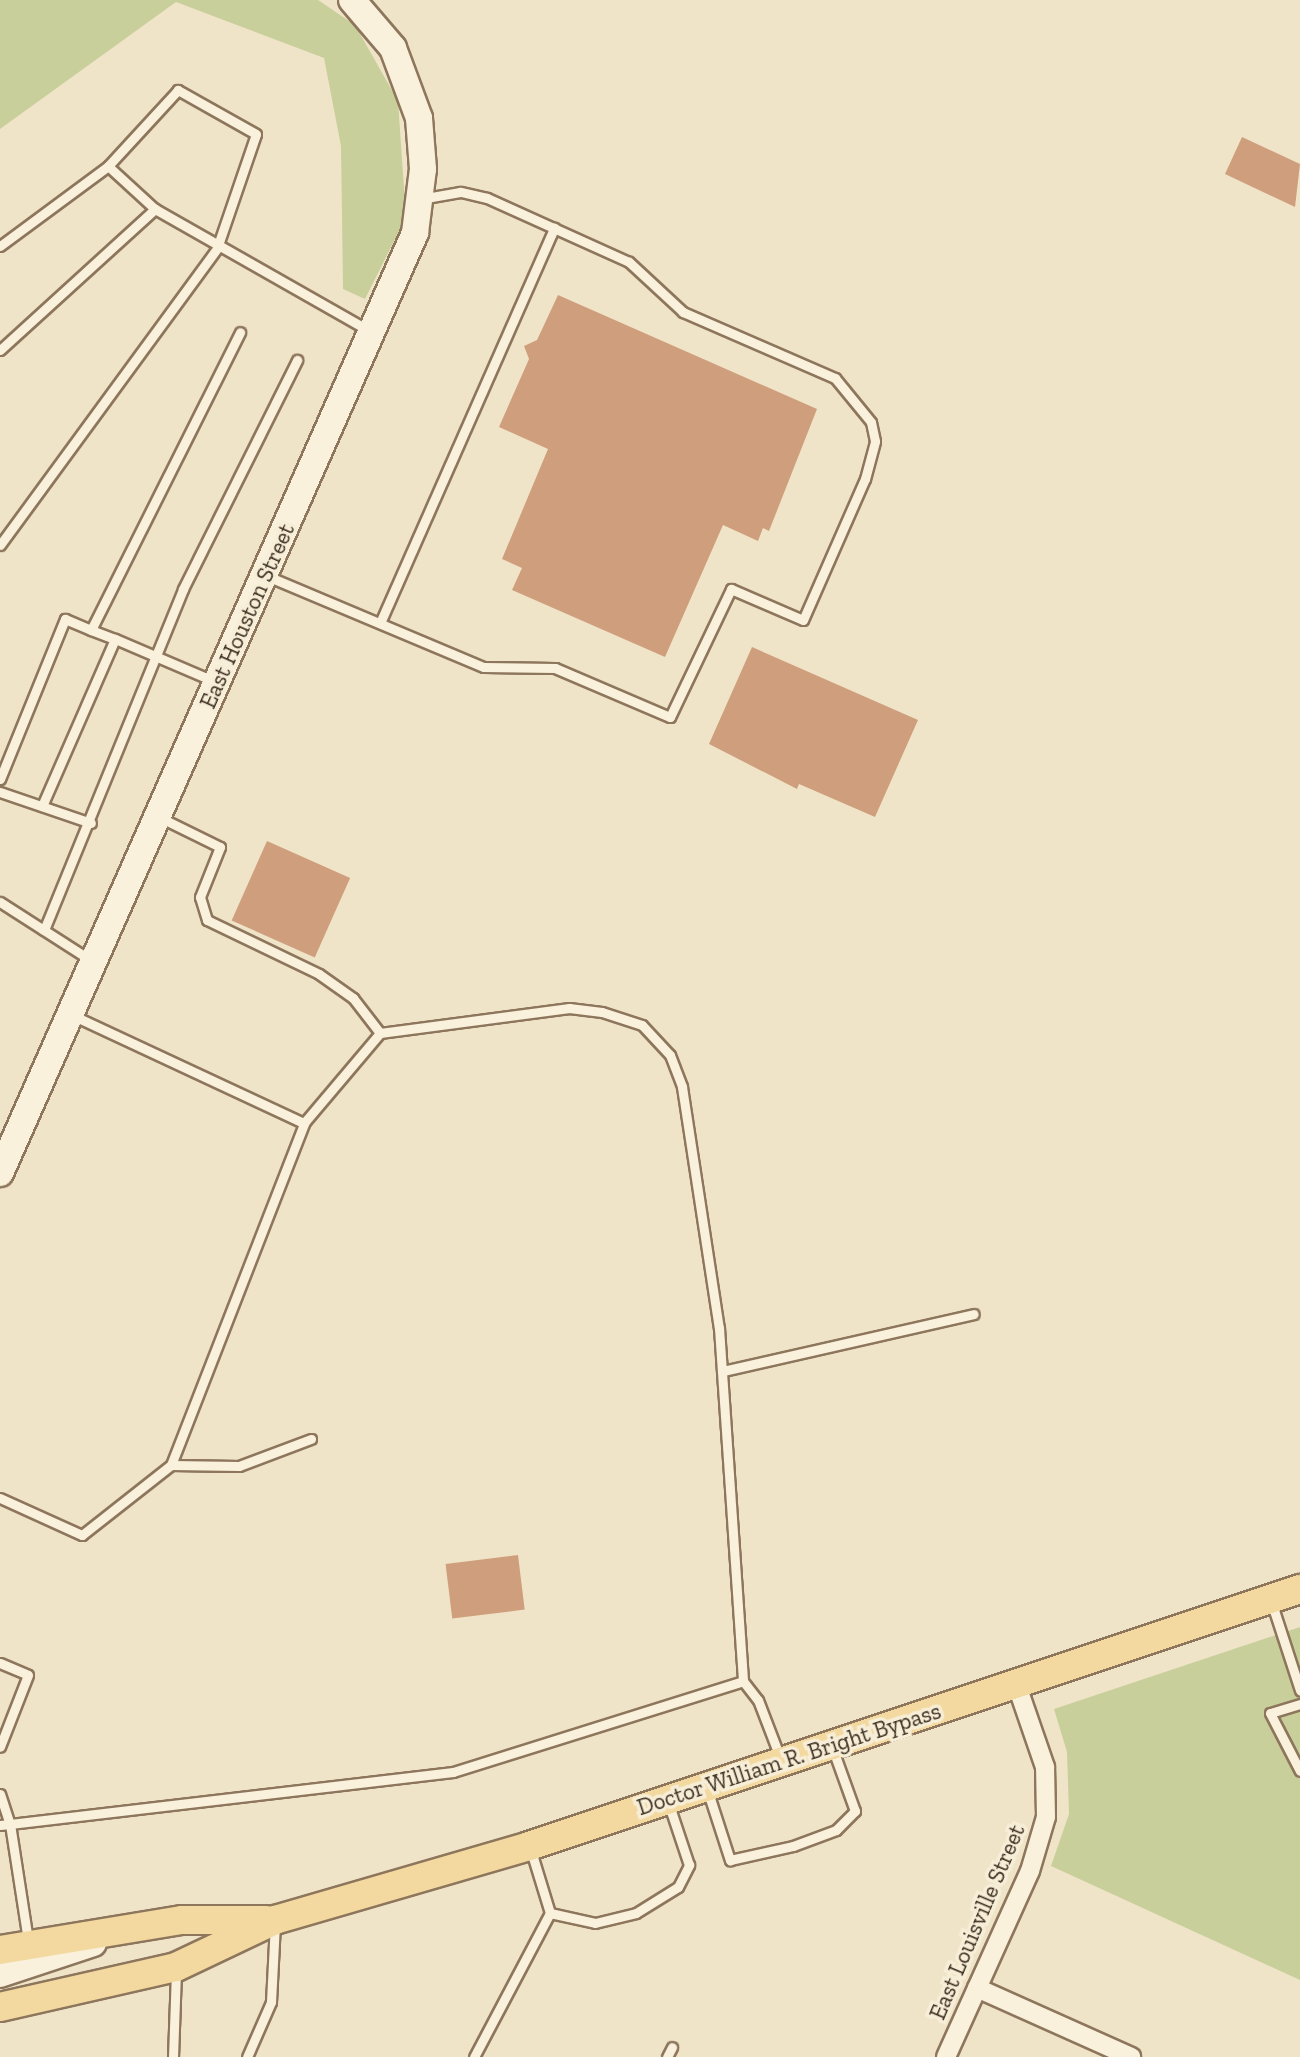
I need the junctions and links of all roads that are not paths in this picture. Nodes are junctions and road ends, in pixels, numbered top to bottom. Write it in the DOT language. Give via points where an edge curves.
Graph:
graph roads {
  1 [pos="352,0"];
  2 [pos="108,166"];
  3 [pos="420,199"];
  4 [pos="155,209"];
  5 [pos="554,228"];
  6 [pos="0,246"];
  7 [pos="217,248"];
  8 [pos="240,332"];
  9 [pos="374,333"];
  10 [pos="0,350"];
  11 [pos="297,360"];
  12 [pos="0,545"];
  13 [pos="266,575"];
  14 [pos="380,623"];
  15 [pos="91,630"];
  16 [pos="115,639"];
  17 [pos="158,656"];
  18 [pos="217,682"];
  19 [pos="0,779"];
  20 [pos="0,792"];
  21 [pos="42,806"];
  22 [pos="157,816"];
  23 [pos="91,823"];
  24 [pos="0,902"];
  25 [pos="44,930"];
  26 [pos="93,962"];
  27 [pos="70,1014"];
  28 [pos="380,1033"];
  29 [pos="304,1123"];
  30 [pos="0,1172"];
  31 [pos="974,1314"];
  32 [pos="723,1371"];
  33 [pos="311,1439"];
  34 [pos="171,1465"];
  35 [pos="0,1498"];
  36 [pos="1300,1590"];
  37 [pos="1270,1599"];
  38 [pos="0,1663"];
  39 [pos="743,1681"];
  40 [pos="1016,1683"];
  41 [pos="1300,1690"];
  42 [pos="1300,1704"];
  43 [pos="831,1745"];
  44 [pos="0,1747"];
  45 [pos="782,1761"];
  46 [pos="1300,1771"];
  47 [pos="706,1787"];
  48 [pos="0,1794"];
  49 [pos="667,1800"];
  50 [pos="5,1825"];
  51 [pos="529,1846"];
  52 [pos="550,1913"];
  53 [pos="275,1920"];
  54 [pos="131,1930"];
  55 [pos="29,1945"];
  56 [pos="0,1950"];
  57 [pos="176,1967"];
  58 [pos="0,1974"];
  59 [pos="977,1988"];
  60 [pos="0,2007"];
  61 [pos="672,2047"];
  62 [pos="478,2054"];
  63 [pos="173,2057"];
  64 [pos="247,2057"];
  65 [pos="667,2057"];
  66 [pos="946,2057"];
  67 [pos="1131,2057"];
  1 -- 3 [label="street, East Houston Street" via="393,48 419,118"];
  2 -- 4 [label="lane"];
  2 -- 6 [label="lane"];
  2 -- 7 [label="lane" via="178,90 256,134"];
  3 -- 5 [label="lane" via="460,192"];
  3 -- 9 [label="street, East Houston Street" via="405,261"];
  4 -- 7 [label="lane"];
  4 -- 10 [label="lane"];
  5 -- 14 [label="lane"];
  5 -- 14 [label="lane" via="629,262 683,312 835,378 857,401 875,441 865,480 815,594 803,620 731,589 670,717 555,668 484,667"];
  7 -- 9 [label="lane"];
  7 -- 12 [label="lane"];
  8 -- 15 [label="lane"];
  9 -- 13 [label="street, East Houston Street"];
  11 -- 17 [label="lane" via="183,589"];
  13 -- 14 [label="lane"];
  13 -- 18 [label="street, East Houston Street"];
  15 -- 16 [label="lane"];
  15 -- 19 [label="lane" via="65,619"];
  16 -- 17 [label="lane"];
  16 -- 21 [label="lane"];
  17 -- 18 [label="lane"];
  17 -- 23 [label="lane"];
  18 -- 22 [label="street, East Houston Street"];
  20 -- 21 [label="lane"];
  21 -- 23 [label="lane"];
  22 -- 26 [label="street, East Houston Street"];
  22 -- 28 [label="lane" via="220,847 200,897 207,920 319,974 353,998"];
  23 -- 25 [label="lane"];
  24 -- 25 [label="lane"];
  25 -- 26 [label="lane"];
  26 -- 27 [label="street, East Houston Street"];
  27 -- 29 [label="lane"];
  27 -- 30 [label="street, East Houston Street"];
  28 -- 29 [label="lane"];
  28 -- 32 [label="lane" via="569,1008 642,1025 670,1055 682,1087"];
  29 -- 34 [label="lane"];
  31 -- 32 [label="lane"];
  32 -- 39 [label="lane"];
  33 -- 34 [label="lane" via="239,1466"];
  34 -- 35 [label="lane" via="82,1535"];
  36 -- 37 [label="main road, Doctor William R. Bright Bypass"];
  37 -- 40 [label="main road, Doctor William R. Bright Bypass"];
  37 -- 41 [label="lane"];
  38 -- 44 [label="lane" via="28,1675"];
  39 -- 45 [label="lane" via="758,1700"];
  39 -- 50 [label="lane" via="453,1772"];
  40 -- 43 [label="main road, Doctor William R. Bright Bypass"];
  40 -- 59 [label="street, East Louisville Street" via="1045,1767 1046,1818 1030,1871"];
  42 -- 46 [label="lane" via="1270,1713"];
  43 -- 45 [label="main road, Doctor William R. Bright Bypass"];
  43 -- 47 [label="lane" via="855,1811 836,1830 793,1846 730,1860"];
  45 -- 47 [label="main road, Doctor William R. Bright Bypass"];
  47 -- 49 [label="main road, Doctor William R. Bright Bypass"];
  48 -- 50 [label="lane"];
  49 -- 51 [label="main road, Doctor William R. Bright Bypass"];
  49 -- 52 [label="lane" via="689,1865 678,1887 636,1913 595,1923"];
  50 -- 55 [label="lane"];
  51 -- 52 [label="lane"];
  51 -- 53 [label="main road, Doctor William R. Bright Bypass"];
  52 -- 62 [label="lane"];
  53 -- 54 [label="main road, Doctor William R. Bright Bypass" via="182,1920"];
  53 -- 57 [label="main road, Doctor William R. Bright Bypass"];
  53 -- 64 [label="lane" via="271,2002"];
  54 -- 55 [label="main road, Doctor William R. Bright Bypass"];
  54 -- 58 [label="street"];
  55 -- 56 [label="main road, Doctor William R. Bright Bypass"];
  57 -- 60 [label="main road, Doctor William R. Bright Bypass"];
  57 -- 63 [label="lane"];
  59 -- 66 [label="street, East Louisville Street"];
  59 -- 67 [label="street"];
  61 -- 65 [label="lane"];
}
